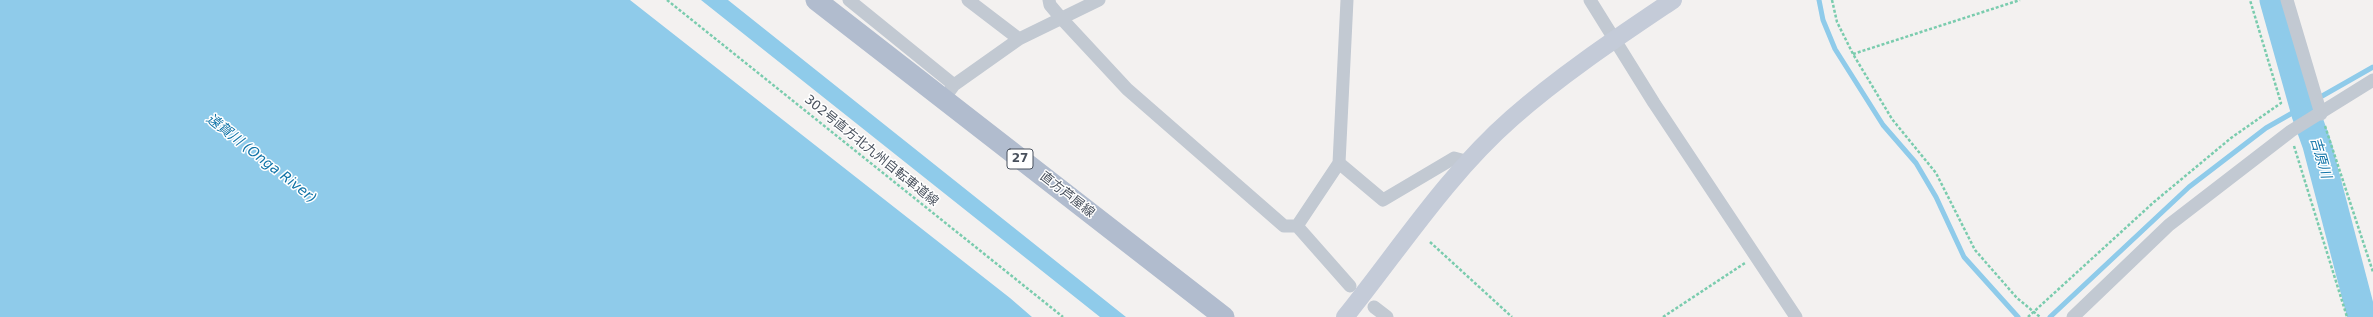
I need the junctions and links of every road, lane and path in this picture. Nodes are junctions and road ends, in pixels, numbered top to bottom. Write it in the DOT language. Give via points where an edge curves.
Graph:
graph roads {
  1 [pos="667,0"];
  2 [pos="816,0"];
  3 [pos="849,0"];
  4 [pos="968,0"];
  5 [pos="1050,0"];
  6 [pos="1099,0"];
  7 [pos="1346,0"];
  8 [pos="1590,0"];
  9 [pos="1673,0"];
  10 [pos="1832,0"];
  11 [pos="2020,0"];
  12 [pos="2250,0"];
  13 [pos="2287,0"];
  14 [pos="1061,18"];
  15 [pos="1019,39"];
  16 [pos="1616,39"];
  17 [pos="1853,54"];
  18 [pos="2373,80"];
  19 [pos="948,92"];
  20 [pos="2321,114"];
  21 [pos="2291,131"];
  22 [pos="1469,162"];
  23 [pos="1339,163"];
  24 [pos="1297,226"];
  25 [pos="1430,242"];
  26 [pos="1756,256"];
  27 [pos="2373,272"];
  28 [pos="1350,286"];
  29 [pos="1374,307"];
  30 [pos="1063,317"];
  31 [pos="1224,317"];
  32 [pos="1345,317"];
  33 [pos="1387,317"];
  34 [pos="1512,317"];
  35 [pos="1663,317"];
  36 [pos="1796,317"];
  37 [pos="2028,317"];
  38 [pos="2040,317"];
  39 [pos="2073,317"];
  40 [pos="2347,317"];
  1 -- 30 [label="path, 302号直方北九州自転車道線"];
  2 -- 19 [label="main road, 直方芦屋線 / 27"];
  3 -- 19 [label="street"];
  4 -- 15 [label="street"];
  5 -- 14 [label="street" via="1050,4"];
  6 -- 14 [label="street"];
  7 -- 23 [label="street"];
  8 -- 16 [label="street"];
  9 -- 16 [label="street"];
  10 -- 17 [label="path" via="1837,22"];
  11 -- 17 [label="path"];
  12 -- 37 [label="path" via="2281,103 2231,138 2154,202"];
  13 -- 20 [label="street"];
  14 -- 15 [label="street"];
  14 -- 24 [label="street" via="1127,89 1284,226"];
  15 -- 19 [label="street"];
  16 -- 22 [label="street" via="1558,80 1511,118"];
  16 -- 26 [label="street" via="1654,102"];
  17 -- 38 [label="path" via="1892,119 1936,173 1975,250 2017,298"];
  18 -- 20 [label="street"];
  19 -- 31 [label="main road, 直方芦屋線 / 27"];
  20 -- 21 [label="street"];
  20 -- 27 [label="path"];
  21 -- 39 [label="street" via="2169,225"];
  21 -- 40 [label="path" via="2294,149"];
  22 -- 23 [label="street" via="1454,158 1383,200"];
  22 -- 32 [label="street" via="1419,221"];
  23 -- 24 [label="street"];
  24 -- 28 [label="street"];
  25 -- 34 [label="path"];
  26 -- 35 [label="path"];
  26 -- 36 [label="street"];
  29 -- 33 [label="street"];
}
